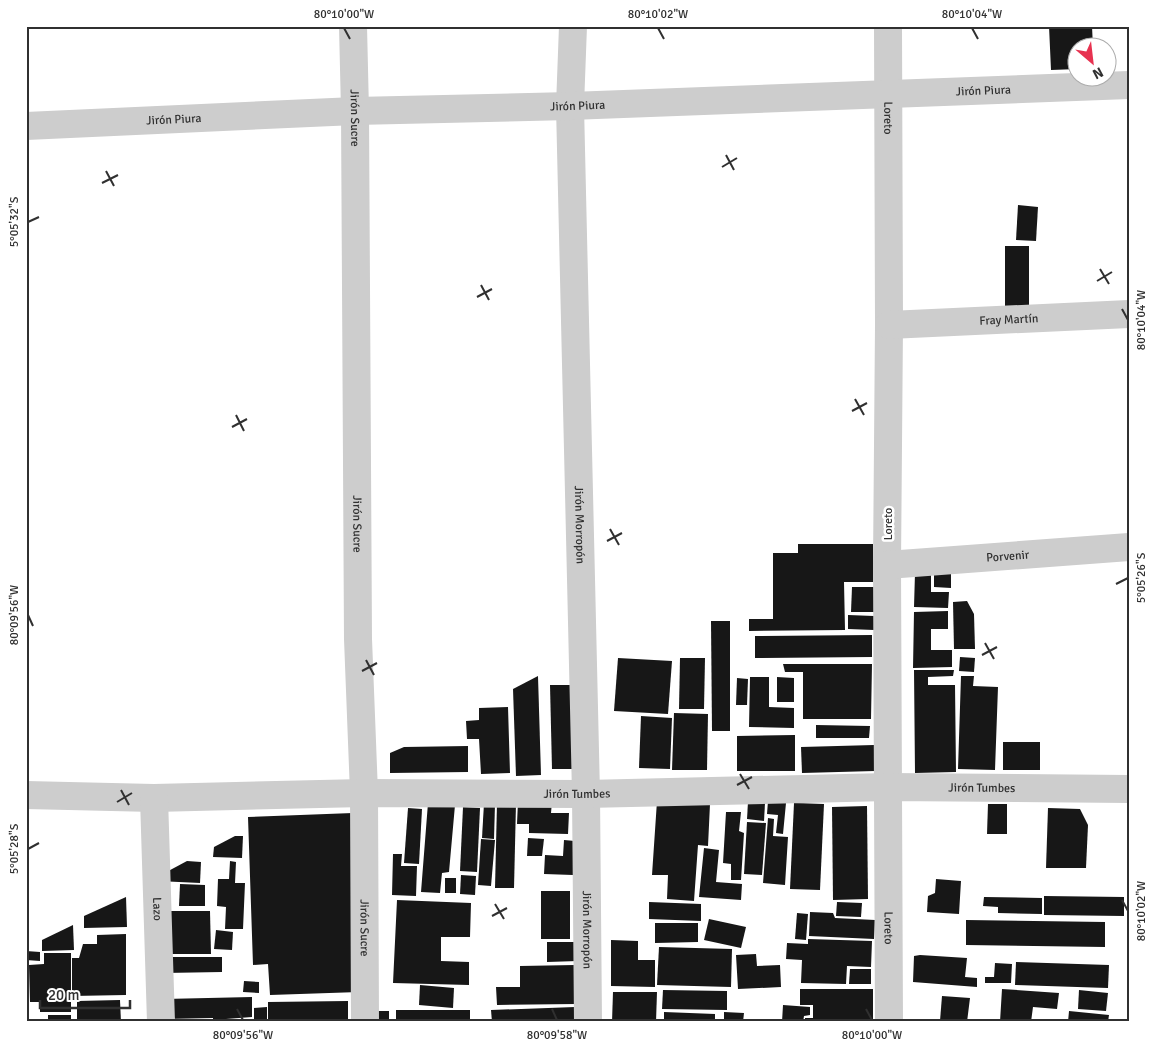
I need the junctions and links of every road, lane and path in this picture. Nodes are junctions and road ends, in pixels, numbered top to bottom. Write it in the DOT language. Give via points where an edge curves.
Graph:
graph roads {
  1 [pos="353,26"];
  2 [pos="573,26"];
  3 [pos="888,26"];
  4 [pos="1129,85"];
  5 [pos="888,93"];
  6 [pos="570,106"];
  7 [pos="355,111"];
  8 [pos="26,126"];
  9 [pos="1129,314"];
  10 [pos="889,324"];
  11 [pos="1129,547"];
  12 [pos="887,565"];
  13 [pos="888,787"];
  14 [pos="1129,789"];
  15 [pos="364,793"];
  16 [pos="586,794"];
  17 [pos="26,795"];
  18 [pos="154,798"];
  19 [pos="161,1022"];
  20 [pos="365,1022"];
  21 [pos="588,1022"];
  22 [pos="889,1022"];
  1 -- 7 [label="street, Jirón Sucre"];
  2 -- 6 [label="street, Jirón Morropón"];
  3 -- 5 [label="street, Loreto"];
  4 -- 5 [label="street, Jirón Piura"];
  5 -- 6 [label="street, Jirón Piura"];
  5 -- 10 [label="street, Loreto"];
  6 -- 7 [label="street, Jirón Piura"];
  6 -- 16 [label="street, Jirón Morropón"];
  7 -- 8 [label="street, Jirón Piura"];
  7 -- 15 [label="street, Jirón Sucre" via="358,639"];
  9 -- 10 [label="street, Fray Martín"];
  10 -- 12 [label="street, Loreto"];
  11 -- 12 [label="street, Porvenir"];
  12 -- 13 [label="street, Loreto"];
  13 -- 14 [label="street, Jirón Tumbes"];
  13 -- 16 [label="street, Jirón Tumbes"];
  13 -- 22 [label="street, Loreto"];
  15 -- 16 [label="street, Jirón Tumbes"];
  15 -- 18 [label="street, Jirón Tumbes"];
  15 -- 20 [label="street, Jirón Sucre"];
  16 -- 21 [label="street, Jirón Morropón"];
  17 -- 18 [label="street, Jirón Tumbes"];
  18 -- 19 [label="street, Lazo"];
}
